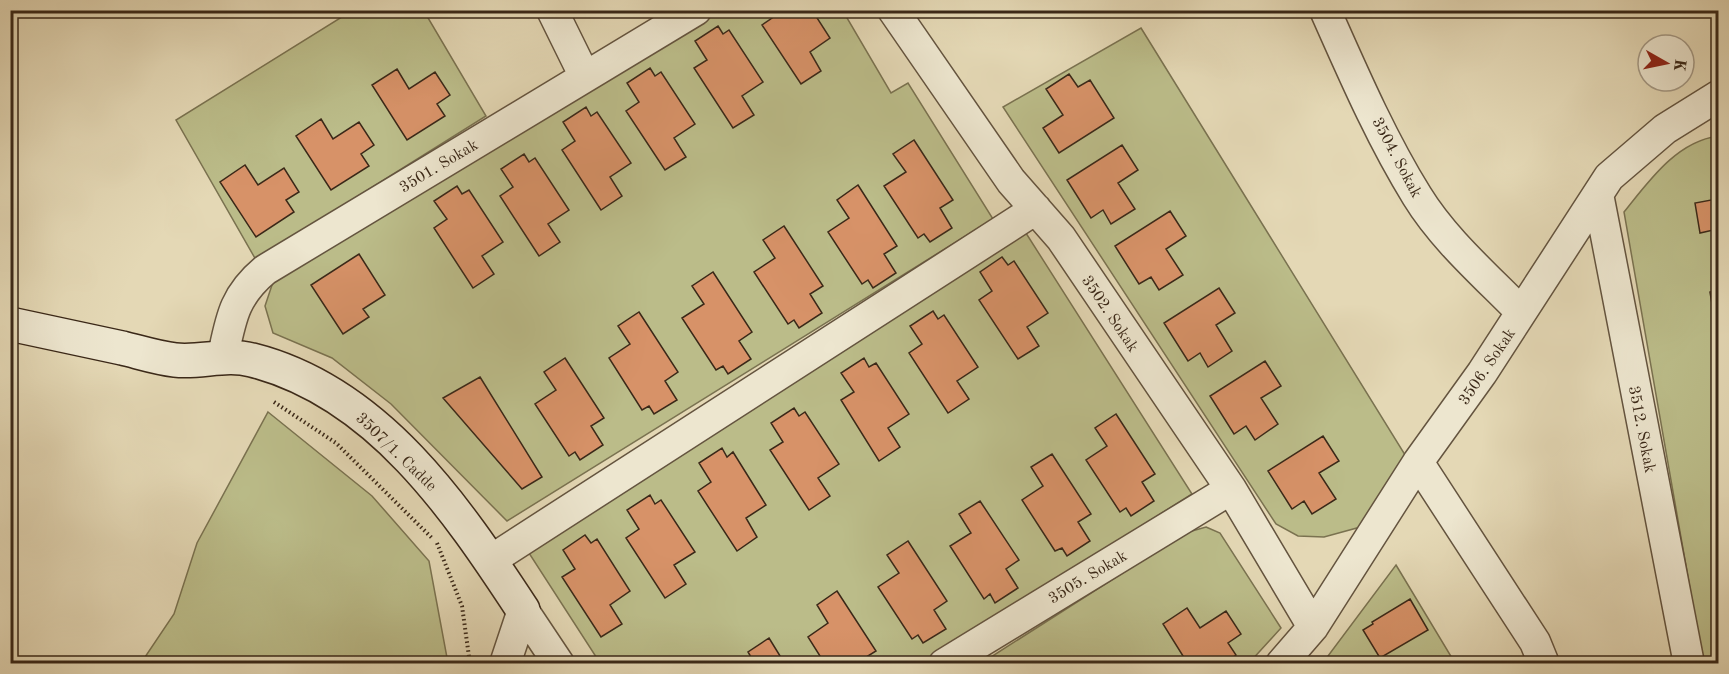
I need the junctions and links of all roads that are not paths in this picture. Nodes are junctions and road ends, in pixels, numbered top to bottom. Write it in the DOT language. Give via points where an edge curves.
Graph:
graph roads {
  1 [pos="552,10"];
  2 [pos="696,10"];
  3 [pos="893,10"];
  4 [pos="1325,10"];
  5 [pos="585,76"];
  6 [pos="1719,96"];
  7 [pos="1598,194"];
  8 [pos="1036,209"];
  9 [pos="1521,312"];
  10 [pos="10,324"];
  11 [pos="224,356"];
  12 [pos="1418,462"];
  13 [pos="1231,489"];
  14 [pos="490,560"];
  15 [pos="523,610"];
  16 [pos="1312,627"];
  17 [pos="505,663"];
  18 [pos="559,663"];
  19 [pos="944,663"];
  20 [pos="1281,663"];
  21 [pos="1544,663"];
  22 [pos="1689,663"];
  1 -- 5 [label="street"];
  2 -- 5 [label="street, 3501. Sokak"];
  3 -- 8 [label="street, 3502. Sokak" via="1011,181"];
  4 -- 9 [label="street, 3504. Sokak" via="1351,70 1418,197 1463,253"];
  5 -- 11 [label="street, 3501. Sokak" via="266,270 242,292 232,313"];
  6 -- 7 [label="street, 3506. Sokak" via="1665,129 1609,177"];
  7 -- 9 [label="street, 3506. Sokak"];
  7 -- 22 [label="street, 3512. Sokak"];
  8 -- 13 [label="street, 3502. Sokak" via="1061,238"];
  8 -- 14 [label="street"];
  9 -- 12 [label="street, 3506. Sokak"];
  10 -- 11 [label="street, 3507/1. Cadde" via="176,360"];
  11 -- 14 [label="street, 3507/1. Cadde" via="273,366 337,397 364,417 424,474"];
  12 -- 16 [label="street, 3506. Sokak"];
  12 -- 21 [label="street" via="1535,642"];
  13 -- 16 [label="street, 3502. Sokak"];
  13 -- 19 [label="street, 3505. Sokak"];
  14 -- 15 [label="street, 3507/1. Cadde"];
  15 -- 17 [label="street"];
  15 -- 18 [label="street"];
  16 -- 20 [label="street, 3506. Sokak"];
}
